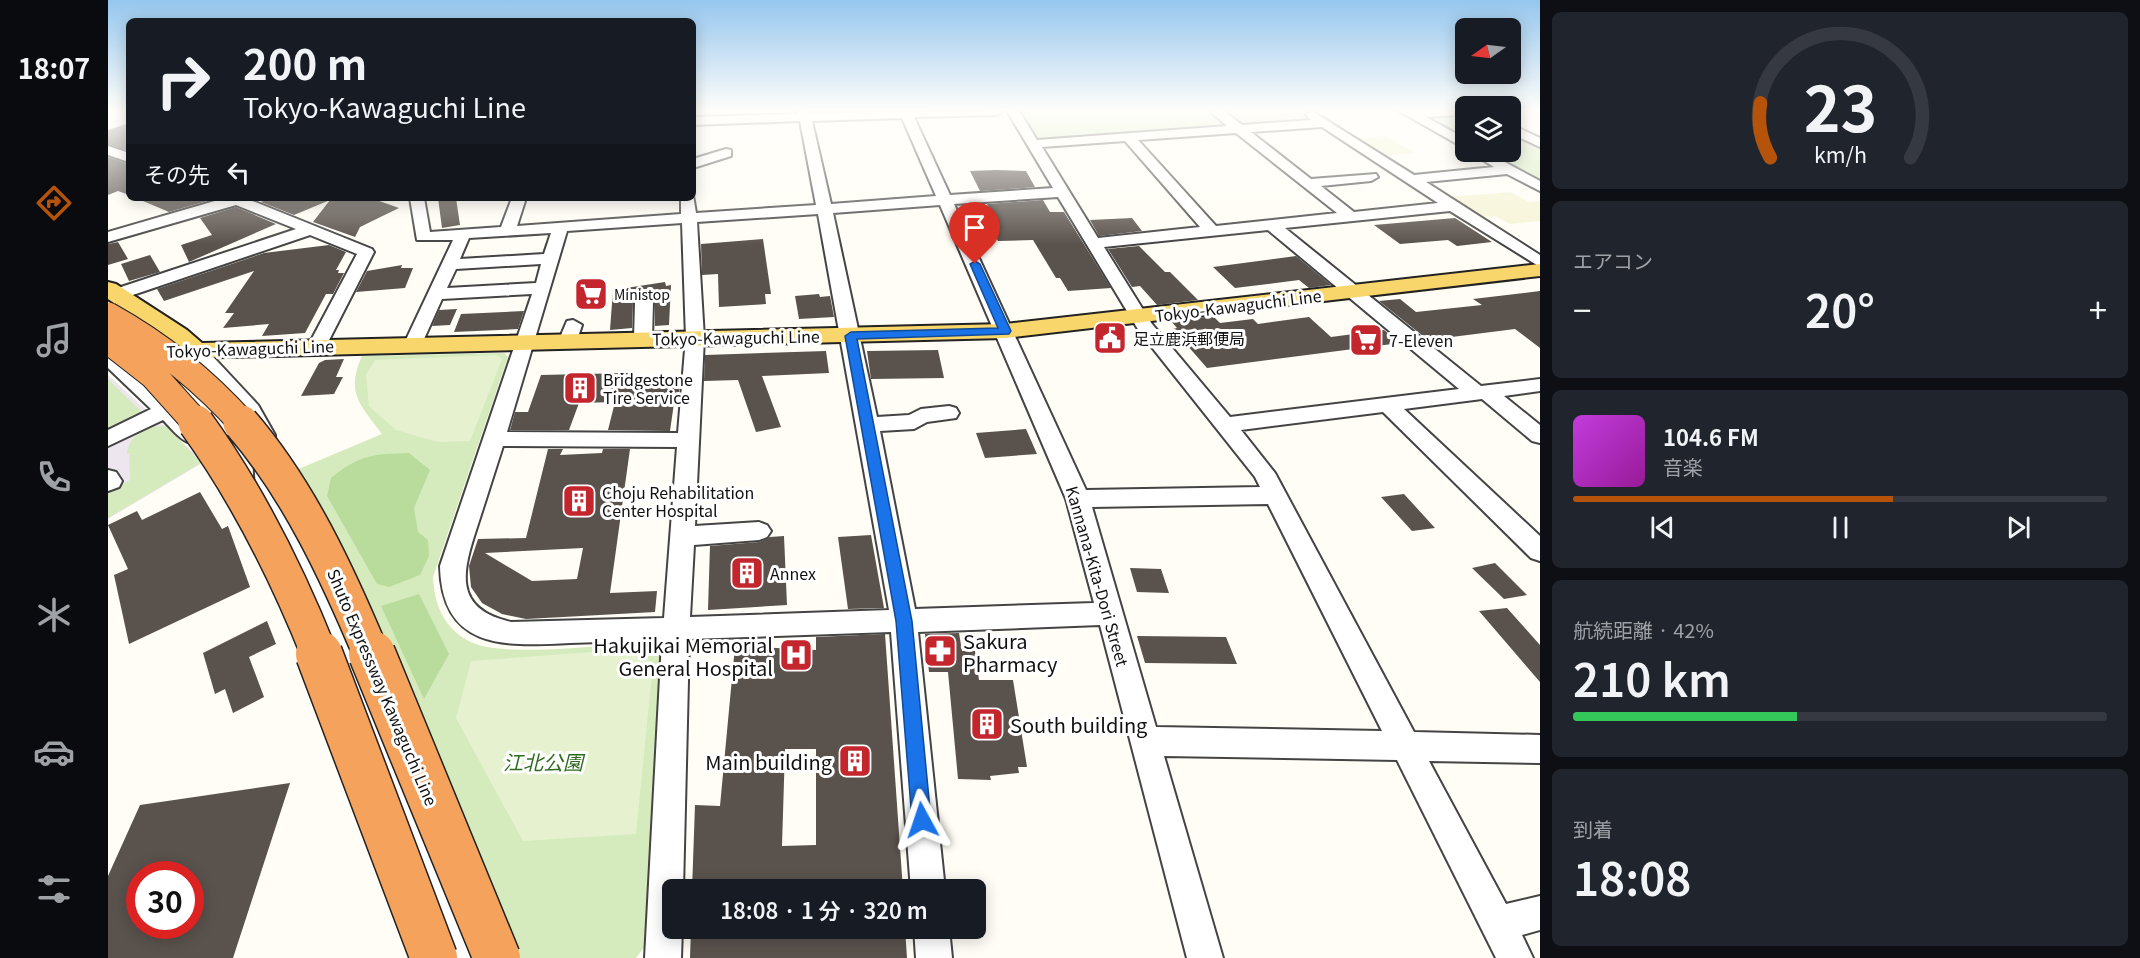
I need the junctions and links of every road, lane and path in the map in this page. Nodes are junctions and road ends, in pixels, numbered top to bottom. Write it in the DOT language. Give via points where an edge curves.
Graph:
graph roads {
  1 [pos="718,156"];
  2 [pos="813,156"];
  3 [pos="926,156"];
  4 [pos="1039,156"];
  5 [pos="1145,156"];
  6 [pos="1274,156"];
  7 [pos="1375,156"];
  8 [pos="1495,162"];
  9 [pos="696,163"];
  10 [pos="1510,170"];
  11 [pos="1371,177"];
  12 [pos="1411,179"];
  13 [pos="1309,183"];
  14 [pos="1538,185"];
  15 [pos="1062,192"];
  16 [pos="228,201"];
  17 [pos="240,201"];
  18 [pos="417,201"];
  19 [pos="518,201"];
  20 [pos="688,201"];
  21 [pos="947,201"];
  22 [pos="1454,206"];
  23 [pos="825,210"];
  24 [pos="1350,216"];
  25 [pos="688,219"];
  26 [pos="108,220"];
  27 [pos="1272,225"];
  28 [pos="560,229"];
  29 [pos="130,230"];
  30 [pos="310,230"];
  31 [pos="1212,231"];
  32 [pos="507,232"];
  33 [pos="463,235"];
  34 [pos="108,237"];
  35 [pos="1093,243"];
  36 [pos="551,259"];
  37 [pos="1540,262"];
  38 [pos="450,264"];
  39 [pos="1540,270"];
  40 [pos="542,288"];
  41 [pos="1354,292"];
  42 [pos="436,294"];
  43 [pos="111,299"];
  44 [pos="644,302"];
  45 [pos="1138,317"];
  46 [pos="1005,331"];
  47 [pos="851,336"];
  48 [pos="694,338"];
  49 [pos="643,339"];
  50 [pos="108,340"];
  51 [pos="527,341"];
  52 [pos="413,344"];
  53 [pos="317,346"];
  54 [pos="196,350"];
  55 [pos="108,355"];
  56 [pos="1540,385"];
  57 [pos="1483,394"];
  58 [pos="1388,405"];
  59 [pos="165,410"];
  60 [pos="949,413"];
  61 [pos="868,425"];
  62 [pos="1225,425"];
  63 [pos="1540,436"];
  64 [pos="108,439"];
  65 [pos="495,439"];
  66 [pos="688,440"];
  67 [pos="108,478"];
  68 [pos="108,483"];
  69 [pos="267,493"];
  70 [pos="1275,495"];
  71 [pos="1078,499"];
  72 [pos="759,531"];
  73 [pos="684,536"];
  74 [pos="1540,551"];
  75 [pos="1109,614"];
  76 [pos="904,621"];
  77 [pos="676,630"];
  78 [pos="1145,741"];
  79 [pos="1406,745"];
  80 [pos="1540,749"];
  81 [pos="927,879"];
  82 [pos="1540,913"];
  83 [pos="1497,924"];
  84 [pos="932,939"];
  85 [pos="434,958"];
  86 [pos="465,958"];
  87 [pos="497,958"];
  88 [pos="663,958"];
  89 [pos="934,958"];
  90 [pos="1205,958"];
  91 [pos="1515,958"];
  1 -- 9 [label="street"];
  2 -- 23 [label="street"];
  3 -- 21 [label="street, Kannana-Kita-Dori Street"];
  4 -- 15 [label="street"];
  5 -- 31 [label="street"];
  6 -- 13 [label="street"];
  7 -- 12 [label="street"];
  8 -- 10 [label="street"];
  10 -- 12 [label="street"];
  10 -- 14 [label="street"];
  11 -- 13 [label="street"];
  12 -- 22 [label="street"];
  13 -- 24 [label="street"];
  15 -- 21 [label="street"];
  15 -- 35 [label="street"];
  16 -- 29 [label="street"];
  17 -- 30 [label="street"];
  18 -- 33 [label="street" via="423,237"];
  19 -- 32 [label="street"];
  20 -- 25 [label="street"];
  21 -- 23 [label="street"];
  21 -- 46 [label="street, Kannana-Kita-Dori Street"];
  22 -- 24 [label="street"];
  22 -- 37 [label="street"];
  23 -- 25 [label="street"];
  23 -- 47 [label="street"];
  24 -- 27 [label="street"];
  25 -- 28 [label="street"];
  25 -- 48 [label="street"];
  26 -- 29 [label="street"];
  27 -- 31 [label="street"];
  27 -- 41 [label="street"];
  28 -- 32 [label="street"];
  28 -- 36 [label="street"];
  29 -- 34 [label="street"];
  30 -- 43 [label="street"];
  30 -- 53 [label="street" via="366,252"];
  31 -- 35 [label="street"];
  32 -- 33 [label="street"];
  33 -- 38 [label="street"];
  35 -- 45 [label="street"];
  36 -- 38 [label="street"];
  36 -- 40 [label="street"];
  38 -- 42 [label="street"];
  39 -- 41 [label="main road, Tokyo-Kawaguchi Line"];
  40 -- 42 [label="street"];
  40 -- 51 [label="street" via="544,313"];
  41 -- 45 [label="main road, Tokyo-Kawaguchi Line"];
  41 -- 57 [label="street"];
  42 -- 52 [label="street"];
  43 -- 54 [label="main road" via="179,335"];
  43 -- 87 [label="highway, Shuto Expressway Kawaguchi Line, bridge" via="221,398 290,493 328,559 368,645"];
  44 -- 49 [label="street"];
  45 -- 46 [label="main road, Tokyo-Kawaguchi Line"];
  45 -- 62 [label="street"];
  46 -- 47 [label="main road, Tokyo-Kawaguchi Line"];
  46 -- 71 [label="street, Kannana-Kita-Dori Street"];
  47 -- 48 [label="main road, Tokyo-Kawaguchi Line"];
  47 -- 61 [label="street"];
  48 -- 49 [label="main road, Tokyo-Kawaguchi Line"];
  48 -- 66 [label="street"];
  49 -- 51 [label="main road, Tokyo-Kawaguchi Line" via="571,333"];
  50 -- 85 [label="highway, bridge" via="153,376 188,413 218,450 251,509 325,668"];
  51 -- 52 [label="main road, Tokyo-Kawaguchi Line"];
  51 -- 65 [label="street"];
  52 -- 53 [label="main road, Tokyo-Kawaguchi Line"];
  53 -- 54 [label="main road, Tokyo-Kawaguchi Line"];
  54 -- 55 [label="main road, Tokyo-Kawaguchi Line"];
  54 -- 69 [label="street" via="251,410 264,435"];
  55 -- 59 [label="street"];
  56 -- 57 [label="street"];
  57 -- 58 [label="street"];
  57 -- 63 [label="street"];
  58 -- 62 [label="street"];
  58 -- 74 [label="street"];
  59 -- 64 [label="street"];
  59 -- 69 [label="street" via="211,455"];
  60 -- 61 [label="street" via="921,416 914,422"];
  61 -- 76 [label="street"];
  62 -- 70 [label="street" via="1264,473"];
  65 -- 66 [label="street"];
  65 -- 77 [label="street" via="452,566 454,596 465,612 477,624 511,634"];
  66 -- 73 [label="street"];
  67 -- 68 [label="street"];
  69 -- 86 [label="street" via="308,573 359,692"];
  70 -- 71 [label="street"];
  70 -- 79 [label="street"];
  71 -- 75 [label="street, Kannana-Kita-Dori Street"];
  72 -- 73 [label="street"];
  73 -- 77 [label="street"];
  75 -- 76 [label="street"];
  75 -- 78 [label="street, Kannana-Kita-Dori Street"];
  76 -- 77 [label="street"];
  76 -- 81 [label="street"];
  77 -- 88 [label="street"];
  78 -- 79 [label="street"];
  78 -- 90 [label="street, Kannana-Kita-Dori Street"];
  79 -- 80 [label="street"];
  79 -- 83 [label="street"];
  82 -- 83 [label="street"];
  83 -- 91 [label="street"];
  84 -- 89 [label="street"];
}
